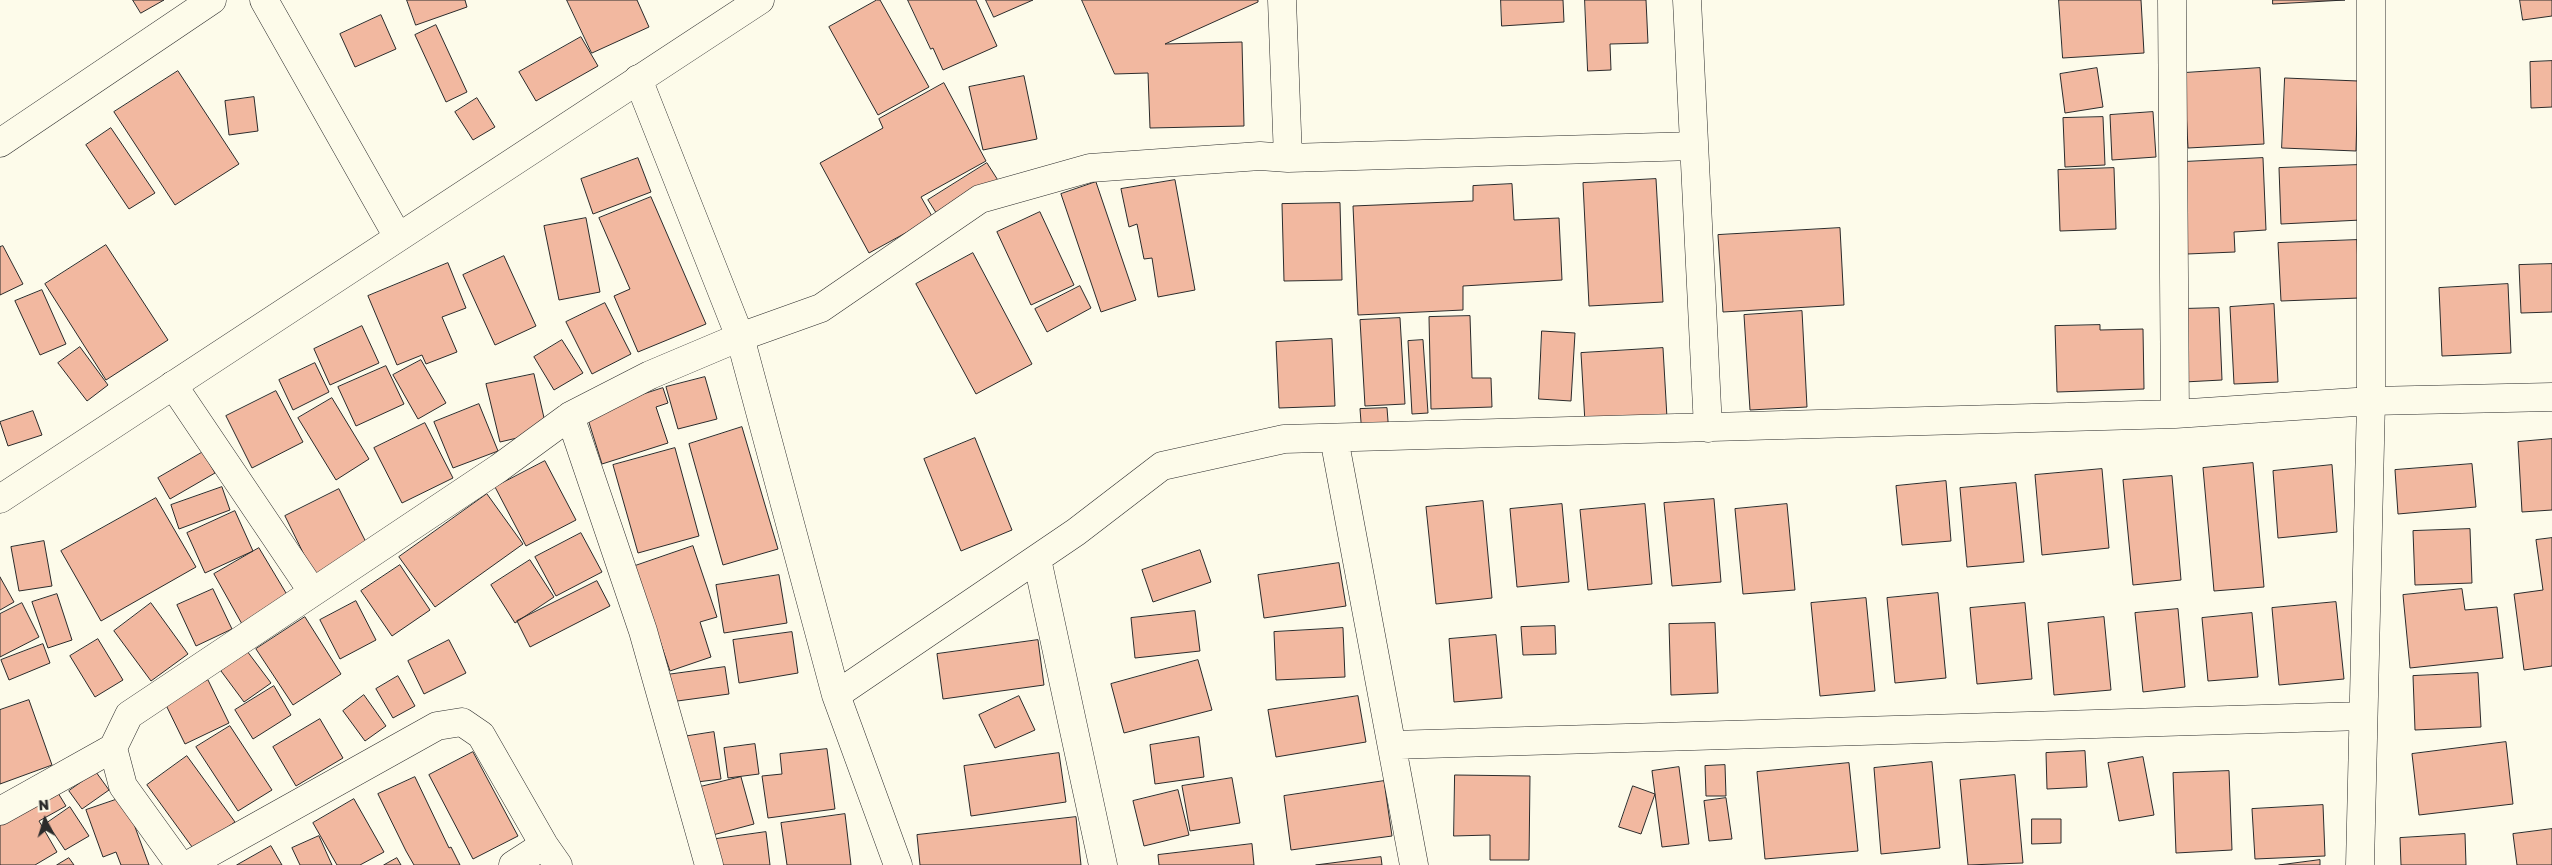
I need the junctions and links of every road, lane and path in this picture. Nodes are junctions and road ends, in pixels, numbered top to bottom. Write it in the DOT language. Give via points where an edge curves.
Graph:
graph roads {
  1 [pos="212,0"];
  2 [pos="264,0"];
  3 [pos="760,0"];
  4 [pos="1282,0"];
  5 [pos="1687,0"];
  6 [pos="2172,0"];
  7 [pos="2370,0"];
  8 [pos="638,79"];
  9 [pos="0,143"];
  10 [pos="1694,146"];
  11 [pos="1288,158"];
  12 [pos="398,237"];
  13 [pos="740,336"];
  14 [pos="174,385"];
  15 [pos="2552,398"];
  16 [pos="2371,401"];
  17 [pos="2175,414"];
  18 [pos="570,416"];
  19 [pos="1708,428"];
  20 [pos="1334,438"];
  21 [pos="0,499"];
  22 [pos="1037,559"];
  23 [pos="312,591"];
  24 [pos="836,695"];
  25 [pos="2363,716"];
  26 [pos="1392,744"];
  27 [pos="113,748"];
  28 [pos="0,811"];
  29 [pos="551,855"];
  30 [pos="180,865"];
  31 [pos="188,865"];
  32 [pos="513,865"];
  33 [pos="709,865"];
  34 [pos="898,865"];
  35 [pos="1103,865"];
  36 [pos="1414,865"];
  37 [pos="2360,865"];
  1 -- 9 [label="street"];
  2 -- 12 [label="street"];
  3 -- 8 [label="street"];
  4 -- 11 [label="street"];
  5 -- 10 [label="street"];
  6 -- 17 [label="street"];
  7 -- 16 [label="street"];
  8 -- 12 [label="street"];
  8 -- 13 [label="street"];
  10 -- 11 [label="street"];
  10 -- 19 [label="street"];
  11 -- 13 [label="street" via="1260,156 1090,168 980,199 821,308"];
  12 -- 14 [label="street"];
  13 -- 18 [label="street" via="650,374"];
  13 -- 24 [label="street"];
  14 -- 21 [label="street"];
  14 -- 23 [label="street"];
  15 -- 16 [label="street"];
  16 -- 17 [label="street"];
  16 -- 25 [label="street"];
  17 -- 19 [label="street"];
  18 -- 23 [label="street" via="498,468"];
  18 -- 33 [label="street" via="643,631"];
  19 -- 20 [label="street"];
  20 -- 22 [label="street" via="1284,439 1162,466"];
  20 -- 26 [label="street"];
  22 -- 24 [label="street"];
  22 -- 35 [label="street"];
  23 -- 27 [label="street" via="129,715"];
  24 -- 34 [label="street"];
  25 -- 26 [label="street"];
  25 -- 37 [label="street"];
  26 -- 36 [label="street"];
  27 -- 28 [label="street"];
  27 -- 30 [label="street" via="123,786"];
  29 -- 31 [label="street" via="481,735 462,722 437,726"];
  29 -- 32 [label="street"];
}
